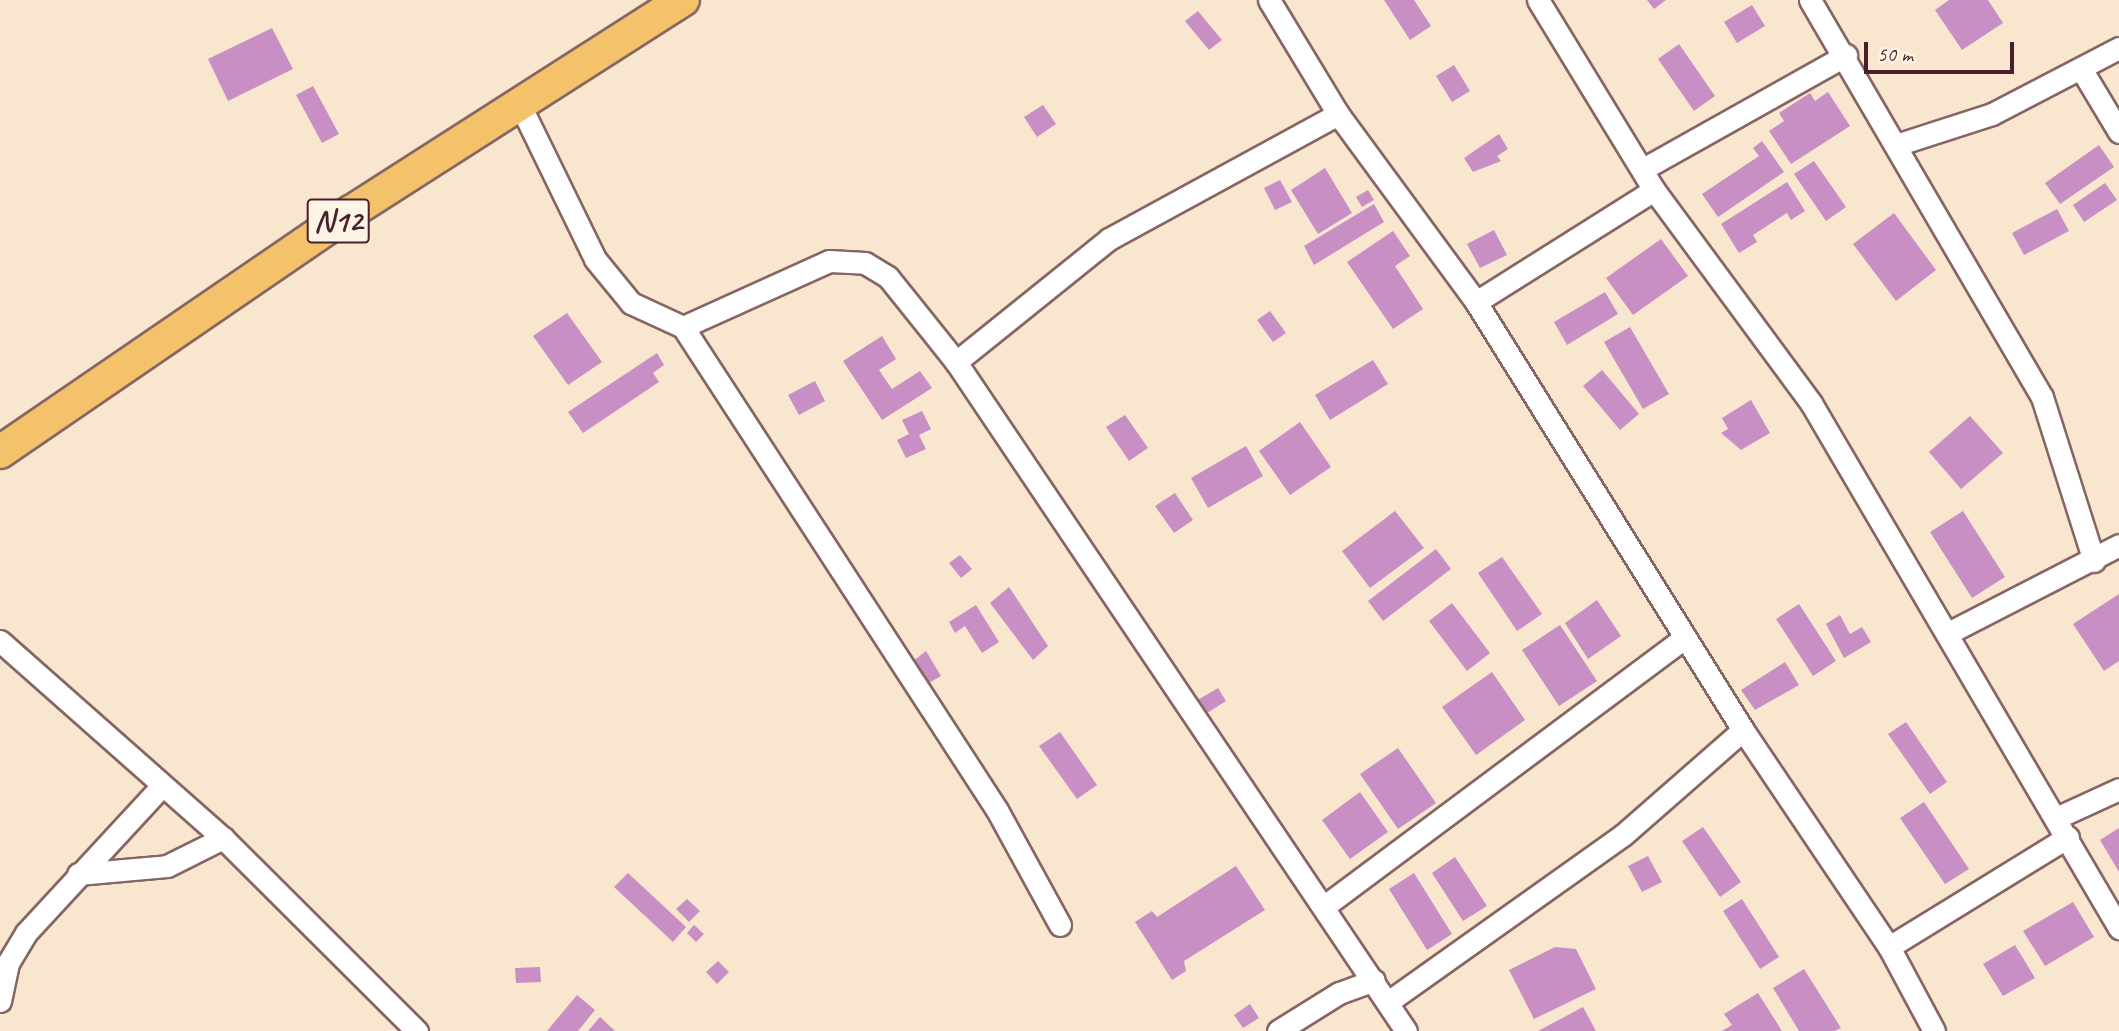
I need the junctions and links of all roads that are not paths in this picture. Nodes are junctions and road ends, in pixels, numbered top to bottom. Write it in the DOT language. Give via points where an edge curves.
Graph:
graph roads {
  1 [pos="1269,0"];
  2 [pos="1538,0"];
  3 [pos="1810,0"];
  4 [pos="668,4"];
  5 [pos="2119,48"];
  6 [pos="1846,55"];
  7 [pos="2083,72"];
  8 [pos="521,107"];
  9 [pos="1338,114"];
  10 [pos="2119,132"];
  11 [pos="1896,145"];
  12 [pos="1643,169"];
  13 [pos="1654,190"];
  14 [pos="1476,302"];
  15 [pos="683,327"];
  16 [pos="956,362"];
  17 [pos="0,452"];
  18 [pos="2119,545"];
  19 [pos="2094,561"];
  20 [pos="1950,632"];
  21 [pos="1685,637"];
  22 [pos="0,641"];
  23 [pos="1743,730"];
  24 [pos="160,788"];
  25 [pos="2119,789"];
  26 [pos="2056,818"];
  27 [pos="223,838"];
  28 [pos="2067,838"];
  29 [pos="78,874"];
  30 [pos="1326,905"];
  31 [pos="1060,925"];
  32 [pos="2119,928"];
  33 [pos="1889,947"];
  34 [pos="1374,980"];
  35 [pos="0,1001"];
  36 [pos="1388,1002"];
  37 [pos="417,1031"];
  38 [pos="1278,1031"];
  39 [pos="1406,1031"];
  40 [pos="1934,1031"];
  1 -- 9 [label="street"];
  2 -- 12 [label="street"];
  3 -- 6 [label="street"];
  4 -- 8 [label="highway, N12"];
  5 -- 7 [label="street"];
  6 -- 11 [label="street"];
  6 -- 12 [label="street"];
  7 -- 10 [label="street"];
  7 -- 11 [label="street" via="1992,114"];
  8 -- 15 [label="street" via="595,259 631,303"];
  8 -- 17 [label="highway, N12" via="351,212"];
  9 -- 14 [label="street"];
  9 -- 16 [label="street" via="1109,239"];
  11 -- 19 [label="street" via="2042,397"];
  12 -- 13 [label="street"];
  13 -- 14 [label="street"];
  13 -- 20 [label="street" via="1811,403"];
  14 -- 21 [label="street"];
  15 -- 16 [label="street" via="830,261 865,263 888,277"];
  15 -- 31 [label="street" via="997,810"];
  16 -- 30 [label="street" via="1129,626"];
  18 -- 19 [label="street"];
  19 -- 20 [label="street"];
  20 -- 26 [label="street"];
  21 -- 23 [label="street"];
  21 -- 30 [label="street"];
  22 -- 24 [label="street"];
  23 -- 33 [label="street"];
  23 -- 36 [label="street" via="1623,835"];
  24 -- 27 [label="street"];
  24 -- 29 [label="street"];
  25 -- 26 [label="street"];
  26 -- 28 [label="street"];
  27 -- 29 [label="street" via="167,866"];
  27 -- 37 [label="street"];
  28 -- 32 [label="street"];
  28 -- 33 [label="street"];
  29 -- 35 [label="street" via="8,963"];
  30 -- 34 [label="street"];
  33 -- 40 [label="street"];
  34 -- 36 [label="street"];
  34 -- 38 [label="street" via="1339,993"];
  36 -- 39 [label="street"];
}
